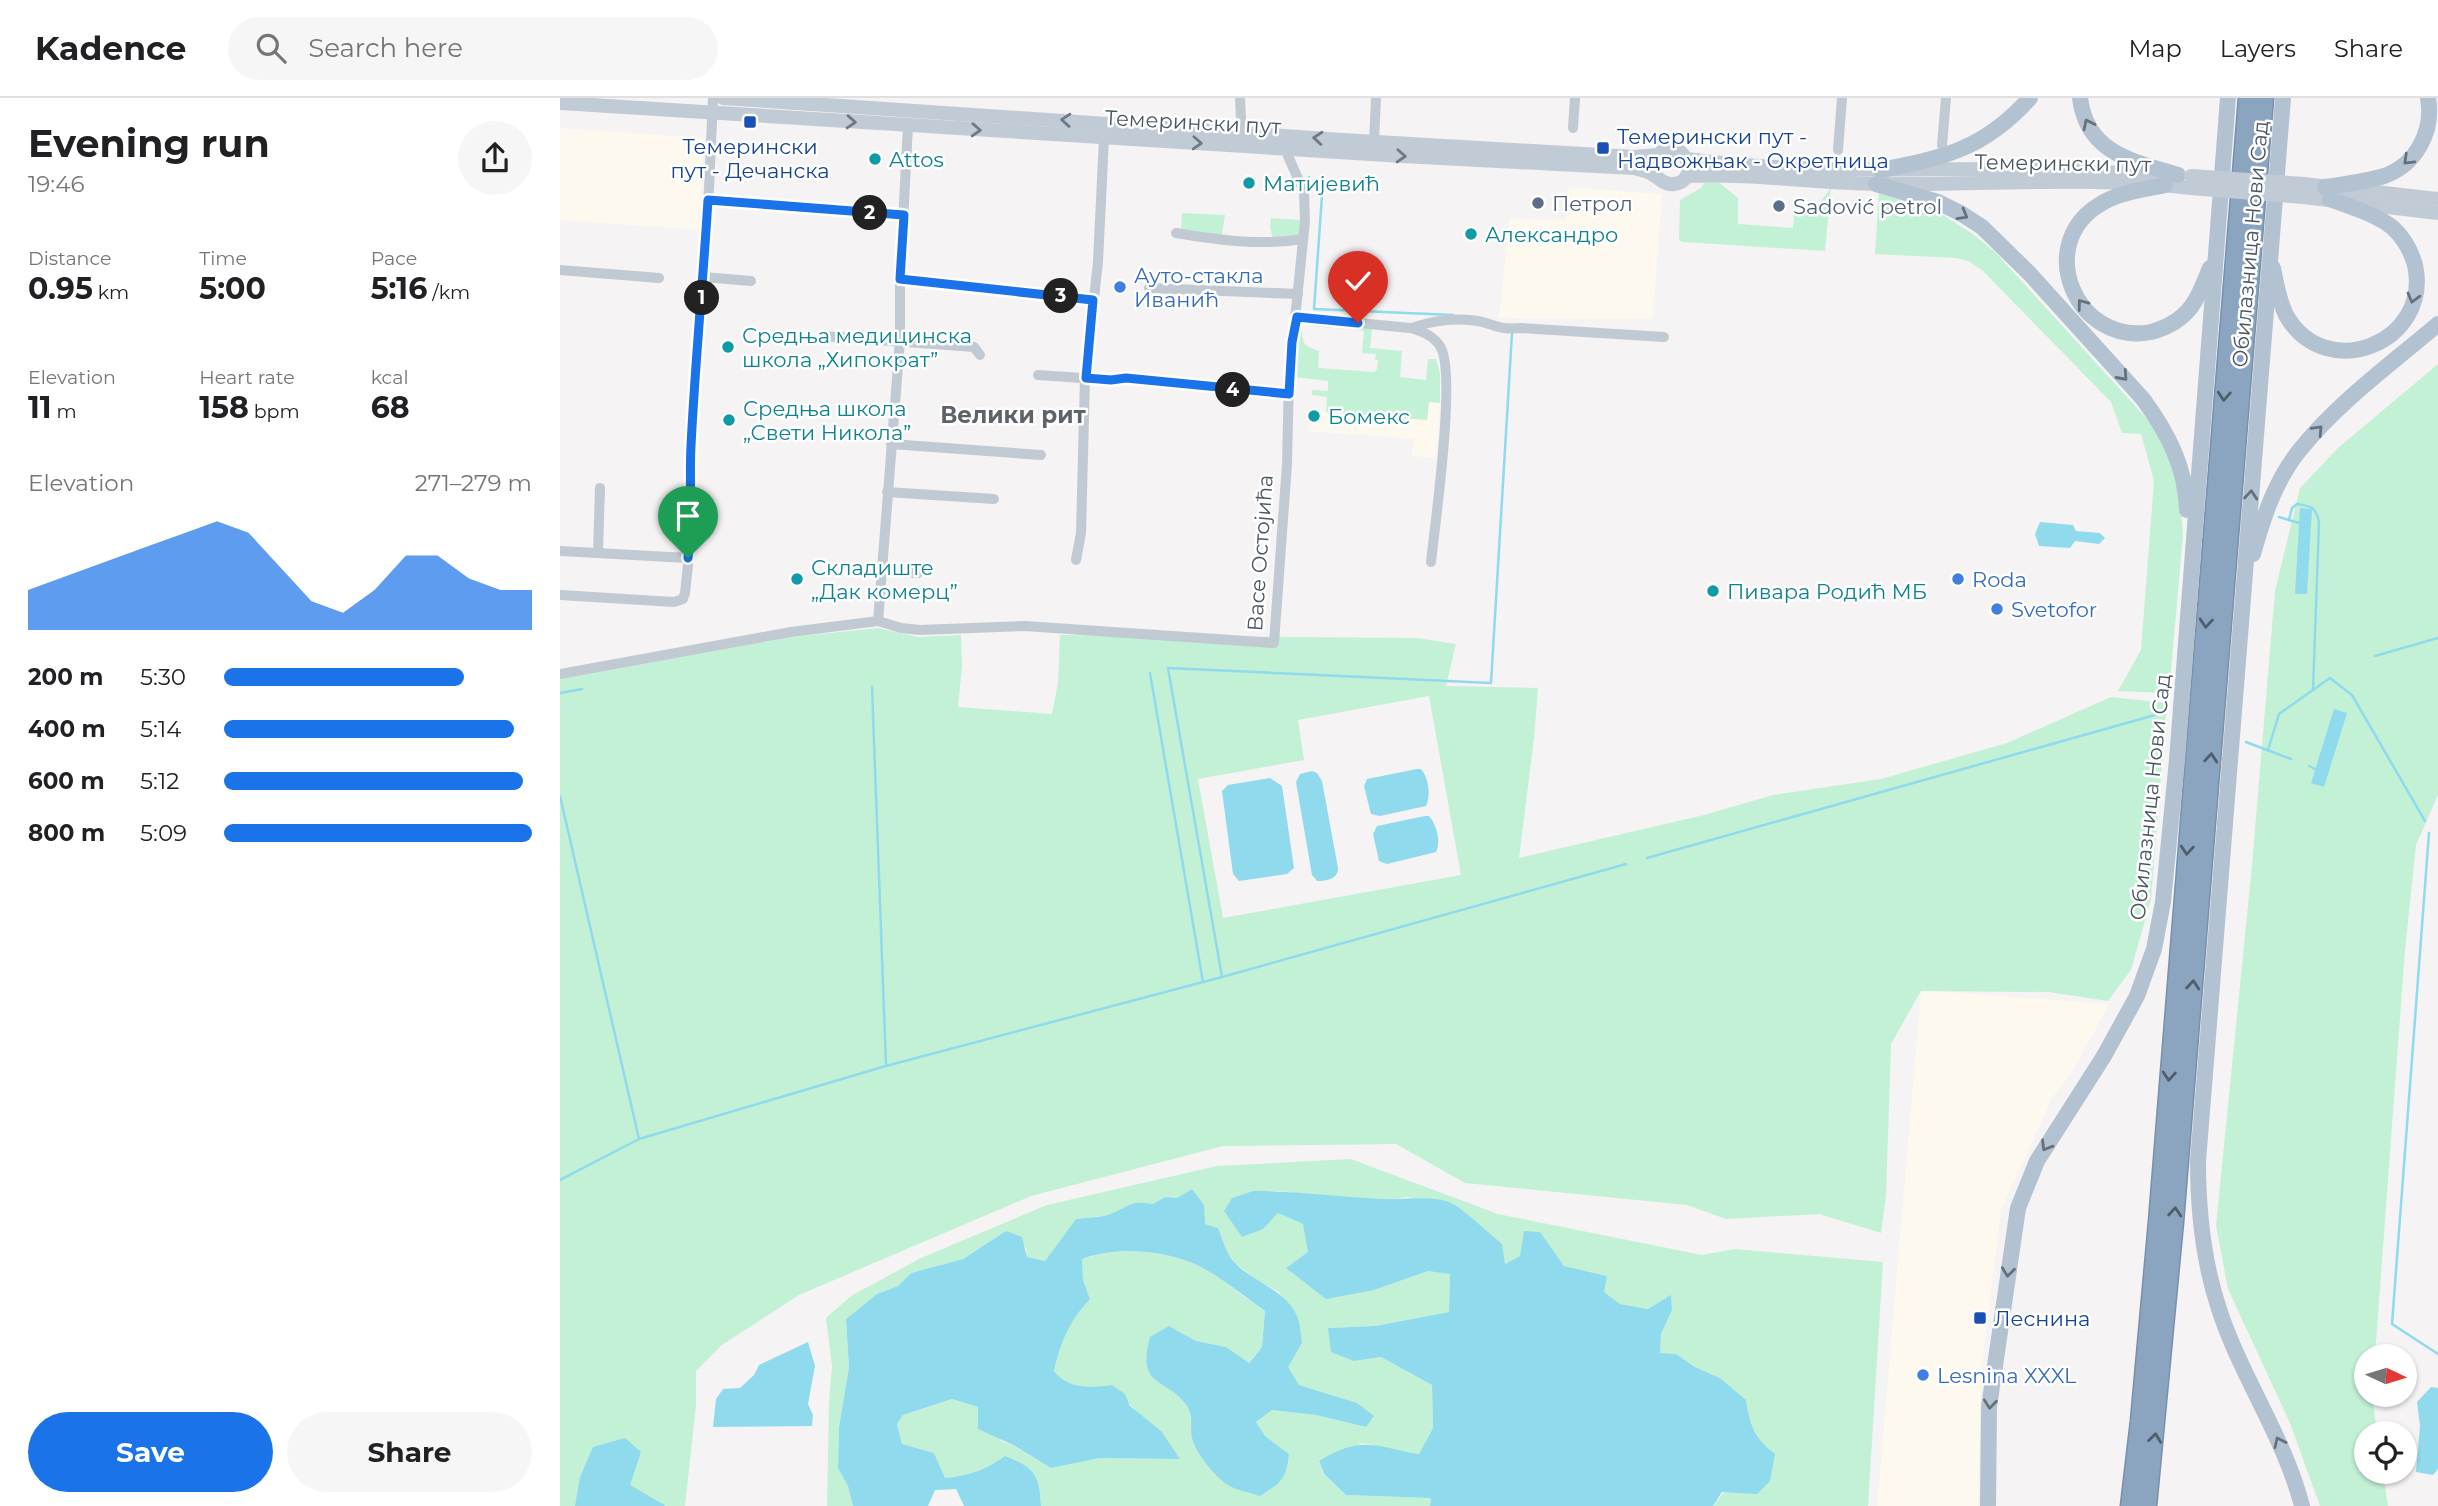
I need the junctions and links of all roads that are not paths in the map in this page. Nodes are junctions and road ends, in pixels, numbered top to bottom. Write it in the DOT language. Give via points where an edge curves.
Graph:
graph roads {
  1 [pos="723,98"];
  2 [pos="1240,98"];
  3 [pos="1376,98"];
  4 [pos="1575,98"];
  5 [pos="1842,98"];
  6 [pos="1946,98"];
  7 [pos="2031,98"];
  8 [pos="2080,98"];
  9 [pos="2222,98"];
  10 [pos="2228,98"];
  11 [pos="2248,98"];
  12 [pos="2264,98"];
  13 [pos="2283,98"];
  14 [pos="2291,98"];
  15 [pos="2428,98"];
  16 [pos="785,100"];
  17 [pos="560,103"];
  18 [pos="713,105"];
  19 [pos="2226,121"];
  20 [pos="908,126"];
  21 [pos="1573,128"];
  22 [pos="2280,132"];
  23 [pos="1104,138"];
  24 [pos="1242,139"];
  25 [pos="1374,142"];
  26 [pos="1942,145"];
  27 [pos="1288,149"];
  28 [pos="1839,150"];
  29 [pos="1658,155"];
  30 [pos="1687,159"];
  31 [pos="1655,176"];
  32 [pos="1687,176"];
  33 [pos="1879,177"];
  34 [pos="2181,181"];
  35 [pos="2328,193"];
  36 [pos="2438,199"];
  37 [pos="708,200"];
  38 [pos="2438,213"];
  39 [pos="904,215"];
  40 [pos="1176,233"];
  41 [pos="1303,239"];
  42 [pos="2216,251"];
  43 [pos="2270,252"];
  44 [pos="560,270"];
  45 [pos="703,277"];
  46 [pos="659,278"];
  47 [pos="900,279"];
  48 [pos="751,281"];
  49 [pos="1149,288"];
  50 [pos="1298,294"];
  51 [pos="1093,300"];
  52 [pos="1297,317"];
  53 [pos="2438,324"];
  54 [pos="1412,328"];
  55 [pos="824,336"];
  56 [pos="1664,337"];
  57 [pos="900,340"];
  58 [pos="980,355"];
  59 [pos="1038,375"];
  60 [pos="1086,378"];
  61 [pos="1289,394"];
  62 [pos="891,444"];
  63 [pos="1041,455"];
  64 [pos="600,488"];
  65 [pos="887,492"];
  66 [pos="994,499"];
  67 [pos="560,551"];
  68 [pos="598,552"];
  69 [pos="688,558"];
  70 [pos="1076,560"];
  71 [pos="1431,562"];
  72 [pos="2191,562"];
  73 [pos="881,570"];
  74 [pos="918,573"];
  75 [pos="2243,587"];
  76 [pos="560,595"];
  77 [pos="878,621"];
  78 [pos="560,674"];
  79 [pos="1988,1506"];
  80 [pos="2130,1506"];
  81 [pos="2147,1506"];
  82 [pos="2302,1506"];
  1 -- 16 [label="main road, Темерински пут"];
  2 -- 24 [label="street"];
  3 -- 25 [label="street"];
  4 -- 21 [label="street"];
  5 -- 28 [label="street"];
  6 -- 26 [label="street"];
  7 -- 33 [label="main road" via="2015,115 1966,148"];
  34 -- 8 [label="main road, one-way" via="2104,146 2088,127"];
  9 -- 19 [label="main road"];
  10 -- 19 [label="main road, Обилазница Нови Сад"];
  11 -- 80 [label="highway, one-way" via="2158,1222"];
  81 -- 12 [label="highway, one-way"];
  13 -- 22 [label="main road, Обилазница Нови Сад"];
  14 -- 22 [label="main road"];
  15 -- 35 [label="main road, one-way" via="2426,135 2407,162 2380,177"];
  24 -- 16 [label="main road, Темерински пут, one-way"];
  17 -- 18 [label="main road, Темерински пут"];
  18 -- 20 [label="main road, Темерински пут, one-way"];
  18 -- 37 [label="street"];
  19 -- 42 [label="main road, Обилазница Нови Сад"];
  20 -- 23 [label="main road, Темерински пут, one-way"];
  20 -- 39 [label="street"];
  22 -- 43 [label="main road, Обилазница Нови Сад"];
  23 -- 24 [label="main road, Темерински пут, one-way"];
  23 -- 51 [label="street"];
  25 -- 24 [label="main road, Темерински пут, one-way"];
  24 -- 27 [label="main road, Темерински пут"];
  25 -- 29 [label="main road, Темерински пут"];
  27 -- 31 [label="main road, Темерински пут, one-way" via="1634,168"];
  27 -- 41 [label="street, Васе Остојића" via="1304,192"];
  29 -- 30 [label="main road" via="1674,150"];
  29 -- 31 [label="main road" via="1653,165"];
  30 -- 32 [label="main road"];
  30 -- 33 [label="main road, Темерински пут"];
  31 -- 32 [label="main road" via="1673,184"];
  32 -- 33 [label="main road, Темерински пут"];
  33 -- 34 [label="main road, Темерински пут" via="1973,182"];
  33 -- 72 [label="main road, one-way" via="1982,227 2143,399 2180,464"];
  34 -- 35 [label="main road, Темерински пут, bridge"];
  42 -- 34 [label="main road, one-way" via="2190,309 2173,323 2143,333 2119,330 2096,320 2070,285 2069,243 2091,210 2106,200"];
  35 -- 36 [label="main road, Темерински пут"];
  35 -- 38 [label="main road, Темерински пут"];
  35 -- 43 [label="main road, one-way" via="2388,224 2412,255 2417,281 2414,297 2393,333 2351,350 2311,341 2297,330 2283,307"];
  37 -- 39 [label="street"];
  37 -- 45 [label="street"];
  39 -- 47 [label="street"];
  40 -- 41 [label="street" via="1231,241"];
  41 -- 50 [label="street, Васе Остојића"];
  42 -- 72 [label="main road, Обилазница Нови Сад"];
  75 -- 43 [label="main road, Обилазница Нови Сад, one-way"];
  44 -- 46 [label="street"];
  45 -- 48 [label="street"];
  45 -- 69 [label="street"];
  47 -- 51 [label="street"];
  47 -- 57 [label="street"];
  49 -- 50 [label="street"];
  50 -- 52 [label="street, Васе Остојића"];
  51 -- 60 [label="street"];
  52 -- 54 [label="street"];
  52 -- 61 [label="street, Васе Остојића"];
  75 -- 53 [label="main road, one-way" via="2266,511 2298,452 2330,418"];
  54 -- 56 [label="street" via="1477,321 1507,329"];
  54 -- 71 [label="street" via="1440,346 1446,369 1445,428"];
  55 -- 57 [label="street"];
  57 -- 58 [label="street" via="974,347"];
  57 -- 62 [label="street"];
  59 -- 60 [label="street"];
  60 -- 61 [label="street"];
  60 -- 70 [label="street" via="1081,533"];
  61 -- 77 [label="street, Васе Остојића" via="1274,643 1025,626 920,630"];
  62 -- 63 [label="street"];
  62 -- 65 [label="street"];
  64 -- 68 [label="street"];
  65 -- 66 [label="street"];
  65 -- 73 [label="street"];
  67 -- 68 [label="street"];
  68 -- 69 [label="street"];
  69 -- 76 [label="street" via="685,593 678,602"];
  72 -- 79 [label="main road, Обилазница Нови Сад, one-way" via="2177,760 2154,949 2123,1024 2037,1161 2018,1208 1989,1407"];
  73 -- 74 [label="street"];
  73 -- 77 [label="street"];
  82 -- 75 [label="main road, Обилазница Нови Сад, one-way" via="2284,1452 2219,1311 2202,1235 2198,1186"];
  77 -- 78 [label="street"];
}
